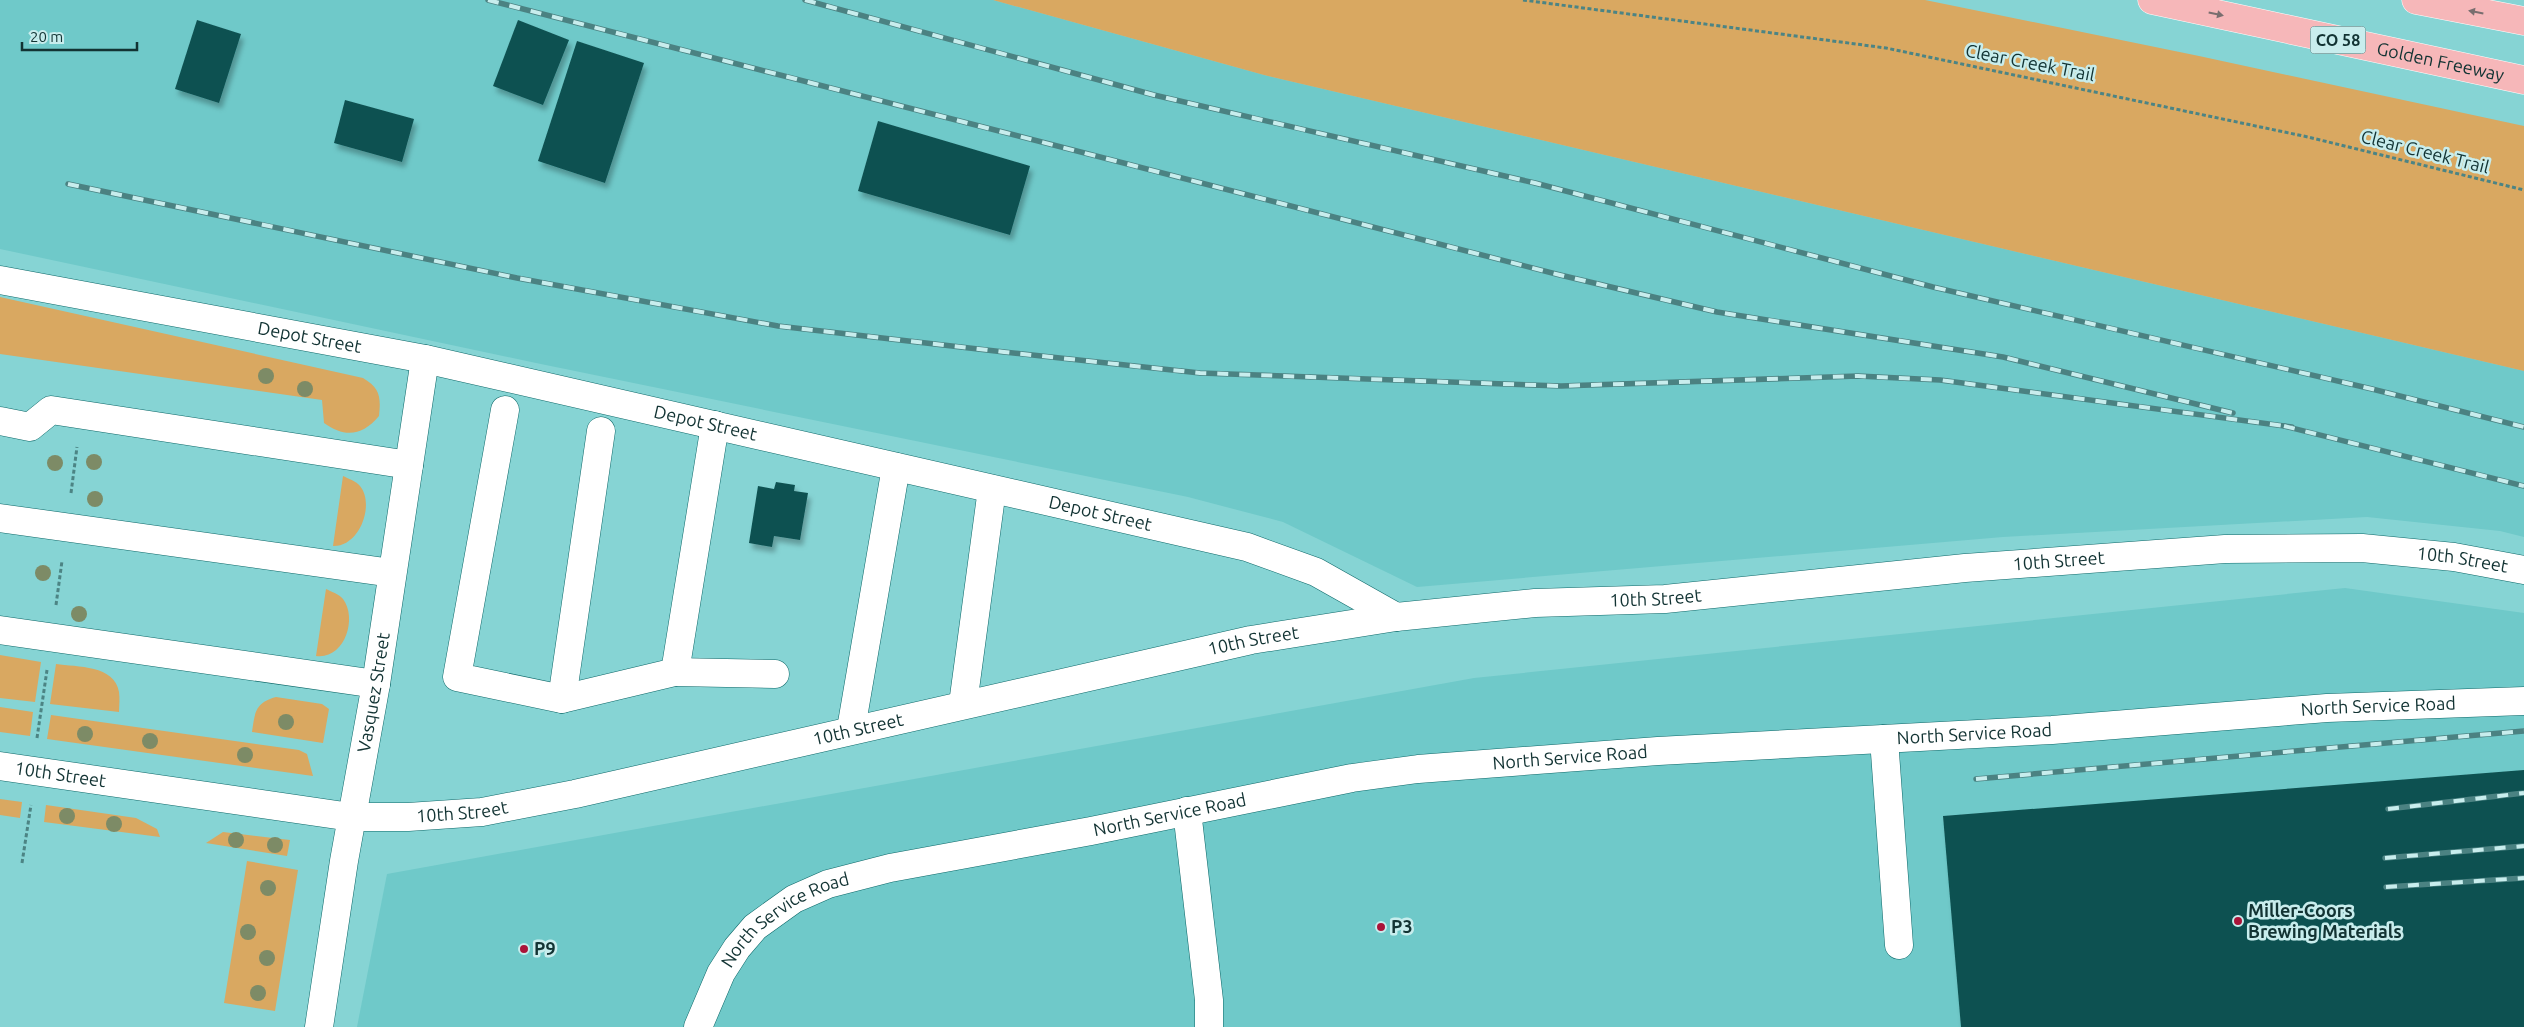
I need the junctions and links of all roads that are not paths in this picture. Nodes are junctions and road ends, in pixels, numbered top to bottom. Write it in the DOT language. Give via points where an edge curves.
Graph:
graph roads {
  1 [pos="2152,0"];
  2 [pos="2416,0"];
  3 [pos="2524,21"];
  4 [pos="2524,80"];
  5 [pos="0,280"];
  6 [pos="425,359"];
  7 [pos="505,410"];
  8 [pos="0,421"];
  9 [pos="715,425"];
  10 [pos="602,431"];
  11 [pos="409,465"];
  12 [pos="896,467"];
  13 [pos="992,489"];
  14 [pos="0,518"];
  15 [pos="2524,570"];
  16 [pos="392,573"];
  17 [pos="1396,617"];
  18 [pos="0,630"];
  19 [pos="675,672"];
  20 [pos="775,674"];
  21 [pos="376,684"];
  22 [pos="562,699"];
  23 [pos="2524,701"];
  24 [pos="963,704"];
  25 [pos="851,729"];
  26 [pos="1884,739"];
  27 [pos="0,766"];
  28 [pos="1187,811"];
  29 [pos="351,817"];
  30 [pos="1899,945"];
  31 [pos="319,1027"];
  32 [pos="698,1027"];
  33 [pos="1209,1027"];
  1 -- 4 [label="highway, Golden Freeway / CO 58, one-way"];
  3 -- 2 [label="highway, one-way"];
  5 -- 6 [label="street, Depot Street"];
  6 -- 9 [label="street, Depot Street"];
  6 -- 11 [label="street, Vasquez Street"];
  7 -- 22 [label="street" via="457,677"];
  8 -- 11 [label="street" via="30,426 51,410"];
  9 -- 12 [label="street, Depot Street"];
  9 -- 19 [label="street"];
  10 -- 22 [label="street"];
  11 -- 16 [label="street, Vasquez Street"];
  12 -- 13 [label="street, Depot Street"];
  12 -- 25 [label="street"];
  13 -- 17 [label="street, Depot Street" via="1247,547 1316,572"];
  13 -- 24 [label="street"];
  14 -- 16 [label="street"];
  15 -- 17 [label="street, 10th Street" via="2454,557 2362,548 2226,549 1965,568 1665,598 1535,603"];
  16 -- 21 [label="street, Vasquez Street"];
  17 -- 24 [label="street, 10th Street" via="1251,640"];
  18 -- 21 [label="street"];
  19 -- 20 [label="street"];
  19 -- 22 [label="street"];
  21 -- 29 [label="street, Vasquez Street"];
  23 -- 26 [label="street, North Service Road" via="2327,708 2052,730"];
  24 -- 25 [label="street, 10th Street"];
  25 -- 29 [label="street, 10th Street" via="574,794 482,812"];
  26 -- 28 [label="street, North Service Road" via="1658,750 1418,769 1352,778"];
  26 -- 30 [label="street"];
  27 -- 29 [label="street, 10th Street"];
  28 -- 32 [label="street, North Service Road" via="890,868 828,884 794,899 755,928 737,948 721,973"];
  28 -- 33 [label="street" via="1209,1000"];
  29 -- 31 [label="street, Vasquez Street"];
}
